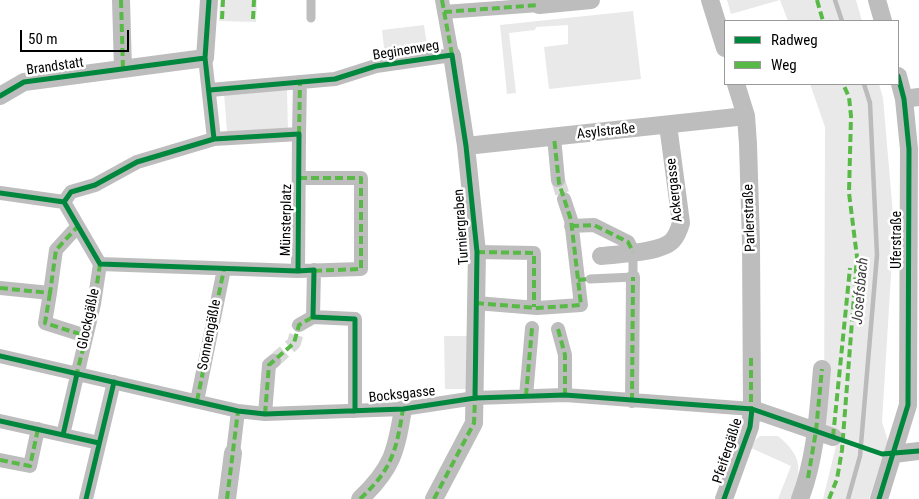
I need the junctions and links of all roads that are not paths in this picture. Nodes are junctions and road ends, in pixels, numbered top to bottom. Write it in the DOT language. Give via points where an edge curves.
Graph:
graph roads {
  1 [pos="121,0"];
  2 [pos="209,0"];
  3 [pos="312,0"];
  4 [pos="591,0"];
  5 [pos="710,0"];
  6 [pos="877,0"];
  7 [pos="539,4"];
  8 [pos="443,6"];
  9 [pos="311,18"];
  10 [pos="883,20"];
  11 [pos="724,45"];
  12 [pos="452,55"];
  13 [pos="206,58"];
  14 [pos="123,69"];
  15 [pos="899,78"];
  16 [pos="300,82"];
  17 [pos="736,85"];
  18 [pos="210,90"];
  19 [pos="0,96"];
  20 [pos="911,98"];
  21 [pos="746,116"];
  22 [pos="668,125"];
  23 [pos="299,134"];
  24 [pos="554,137"];
  25 [pos="214,139"];
  26 [pos="466,146"];
  27 [pos="299,178"];
  28 [pos="558,180"];
  29 [pos="0,193"];
  30 [pos="564,199"];
  31 [pos="64,202"];
  32 [pos="78,226"];
  33 [pos="571,226"];
  34 [pos="914,241"];
  35 [pos="477,252"];
  36 [pos="633,252"];
  37 [pos="601,256"];
  38 [pos="100,264"];
  39 [pos="224,269"];
  40 [pos="314,270"];
  41 [pos="298,271"];
  42 [pos="633,277"];
  43 [pos="584,279"];
  44 [pos="0,288"];
  45 [pos="50,293"];
  46 [pos="476,303"];
  47 [pos="534,307"];
  48 [pos="313,317"];
  49 [pos="299,325"];
  50 [pos="532,328"];
  51 [pos="558,330"];
  52 [pos="86,336"];
  53 [pos="0,356"];
  54 [pos="274,360"];
  55 [pos="822,368"];
  56 [pos="77,374"];
  57 [pos="114,382"];
  58 [pos="565,395"];
  59 [pos="526,396"];
  60 [pos="475,398"];
  61 [pos="197,401"];
  62 [pos="632,401"];
  63 [pos="402,409"];
  64 [pos="752,409"];
  65 [pos="238,411"];
  66 [pos="355,411"];
  67 [pos="265,414"];
  68 [pos="0,421"];
  69 [pos="38,429"];
  70 [pos="816,432"];
  71 [pos="62,435"];
  72 [pos="833,437"];
  73 [pos="99,443"];
  74 [pos="919,451"];
  75 [pos="233,453"];
  76 [pos="894,454"];
  77 [pos="0,460"];
  78 [pos="86,499"];
  79 [pos="227,499"];
  80 [pos="360,499"];
  81 [pos="434,499"];
  82 [pos="724,499"];
  83 [pos="800,499"];
  84 [pos="879,499"];
  1 -- 14 [label="street"];
  2 -- 13 [label="street"];
  3 -- 9 [label="lane"];
  4 -- 7 [label="street"];
  5 -- 11 [label="street"];
  6 -- 10 [label="street"];
  7 -- 8 [label="street"];
  8 -- 12 [label="street, Turniergraben"];
  12 -- 16 [label="street, Beginenweg" via="376,66 335,79"];
  12 -- 26 [label="street, Turniergraben"];
  13 -- 14 [label="street, Brandstatt"];
  13 -- 18 [label="street"];
  14 -- 19 [label="street, Brandstatt" via="24,82"];
  15 -- 20 [label="street, Uferstraße"];
  16 -- 18 [label="street"];
  16 -- 23 [label="street, Münsterplatz"];
  17 -- 21 [label="street, Parlerstraße"];
  18 -- 25 [label="street"];
  20 -- 34 [label="street, Uferstraße" via="909,149"];
  21 -- 22 [label="street, Asylstraße"];
  21 -- 64 [label="street, Parlerstraße"];
  22 -- 24 [label="street, Asylstraße"];
  22 -- 36 [label="street, Ackergasse" via="680,223 678,233 671,243"];
  23 -- 25 [label="street"];
  23 -- 27 [label="street, Münsterplatz"];
  24 -- 26 [label="street, Asylstraße"];
  24 -- 28 [label="street"];
  25 -- 31 [label="street" via="137,162 95,185 71,192"];
  26 -- 35 [label="street, Turniergraben"];
  27 -- 40 [label="street" via="360,178 361,269"];
  27 -- 41 [label="street, Münsterplatz"];
  29 -- 31 [label="street"];
  30 -- 33 [label="street"];
  31 -- 32 [label="street"];
  32 -- 38 [label="street"];
  32 -- 45 [label="street" via="56,250"];
  33 -- 36 [label="street" via="594,225 611,230 628,242"];
  33 -- 43 [label="street"];
  34 -- 76 [label="street, Uferstraße" via="908,405"];
  35 -- 46 [label="street, Turniergraben"];
  35 -- 47 [label="street" via="534,253"];
  36 -- 37 [label="street, Ackergasse"];
  36 -- 42 [label="lane"];
  38 -- 39 [label="street, Münsterplatz"];
  38 -- 52 [label="street, Glockgäßle"];
  39 -- 41 [label="street, Münsterplatz"];
  39 -- 61 [label="street, Sonnengäßle"];
  40 -- 41 [label="street"];
  40 -- 48 [label="street"];
  42 -- 43 [label="lane"];
  42 -- 62 [label="street"];
  43 -- 47 [label="street" via="581,305"];
  44 -- 45 [label="street"];
  45 -- 52 [label="street" via="45,323"];
  46 -- 47 [label="street"];
  46 -- 60 [label="street, Turniergraben"];
  48 -- 49 [label="street"];
  48 -- 66 [label="street" via="355,319"];
  50 -- 59 [label="street"];
  51 -- 58 [label="street" via="565,355"];
  52 -- 56 [label="street, Glockgäßle"];
  53 -- 56 [label="street, Bocksgasse"];
  54 -- 67 [label="street" via="269,365"];
  55 -- 70 [label="street"];
  56 -- 57 [label="street, Bocksgasse"];
  56 -- 71 [label="street, Glockgäßle"];
  57 -- 61 [label="street, Bocksgasse"];
  57 -- 73 [label="street"];
  58 -- 59 [label="street, Bocksgasse"];
  58 -- 62 [label="street, Bocksgasse"];
  59 -- 60 [label="street, Bocksgasse"];
  60 -- 63 [label="street, Bocksgasse"];
  60 -- 81 [label="street, Turniergraben" via="474,423"];
  61 -- 65 [label="street, Bocksgasse"];
  62 -- 64 [label="street, Bocksgasse"];
  63 -- 66 [label="street, Bocksgasse"];
  63 -- 80 [label="street" via="398,443 388,468"];
  64 -- 70 [label="street"];
  64 -- 82 [label="street, Pfeifergäßle" via="750,427"];
  65 -- 67 [label="street, Bocksgasse"];
  65 -- 75 [label="street"];
  66 -- 67 [label="street, Bocksgasse"];
  68 -- 69 [label="street"];
  69 -- 71 [label="street"];
  69 -- 77 [label="street" via="30,466"];
  70 -- 72 [label="street"];
  70 -- 83 [label="street" via="808,478"];
  71 -- 73 [label="street"];
  73 -- 78 [label="street"];
  74 -- 76 [label="street"];
  75 -- 79 [label="street"];
  76 -- 84 [label="street"];
}
